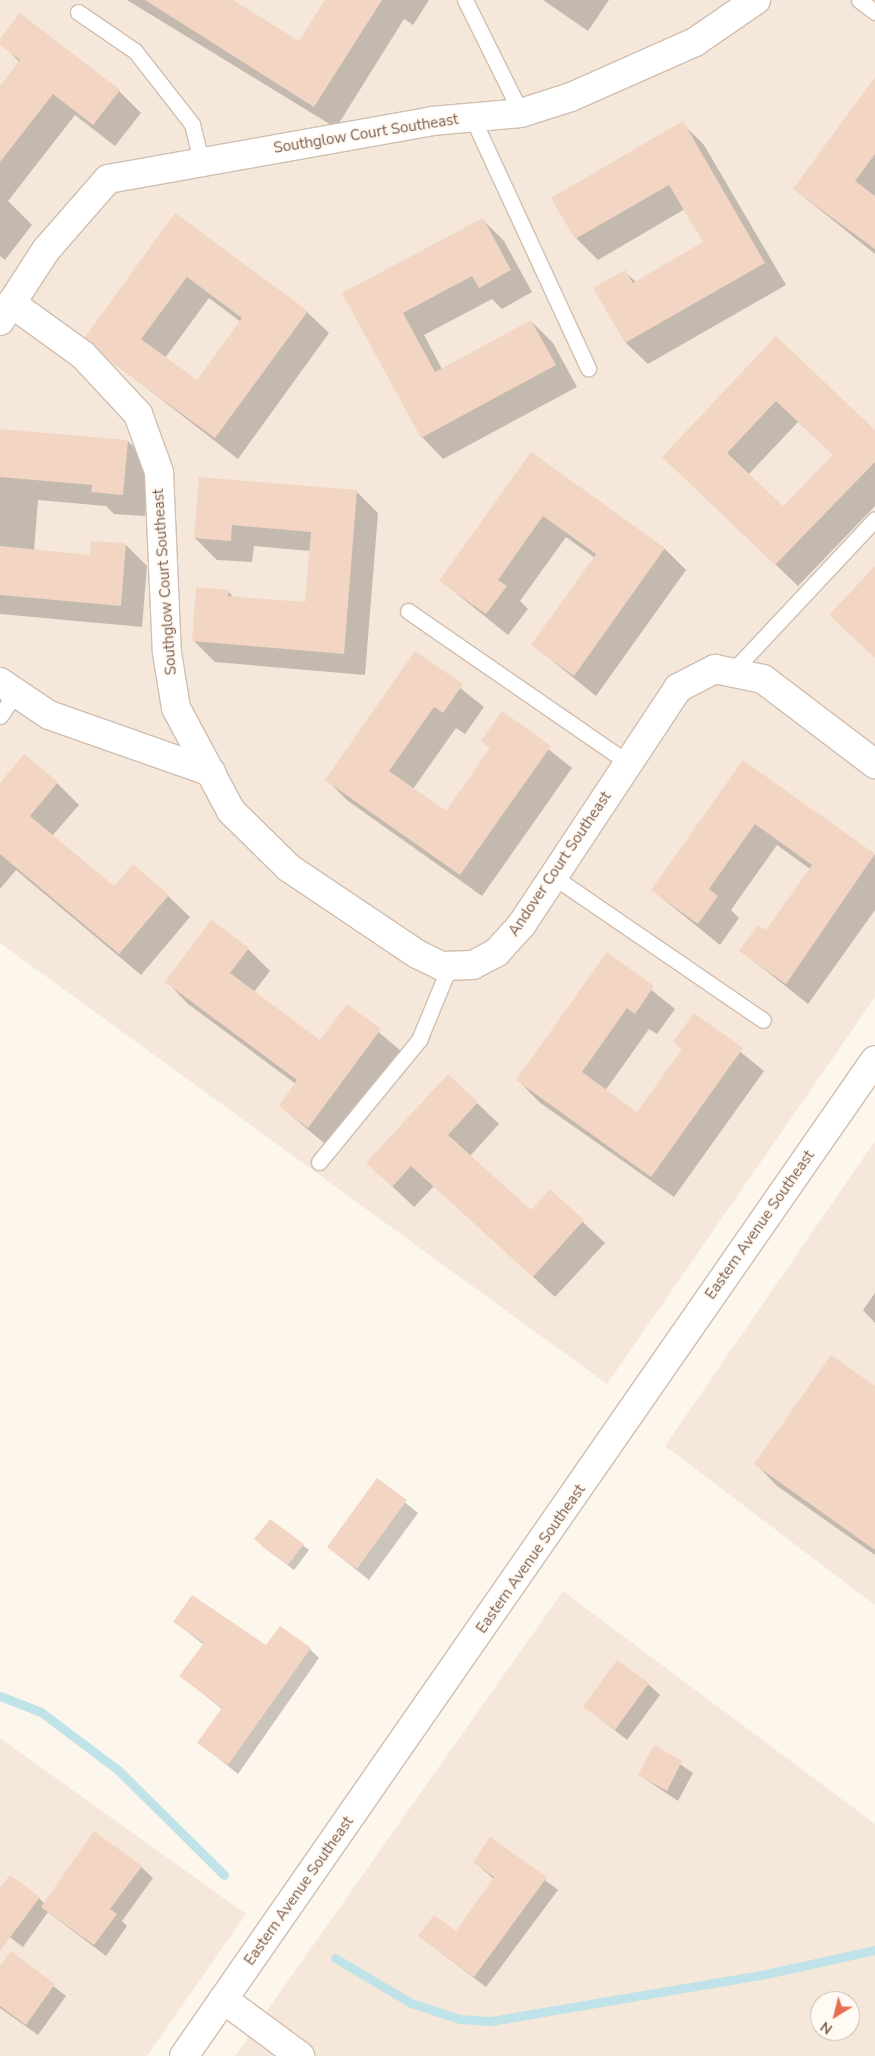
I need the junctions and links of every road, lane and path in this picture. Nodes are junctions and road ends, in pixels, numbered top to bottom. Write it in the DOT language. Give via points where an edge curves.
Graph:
graph roads {
  1 [pos="466,0"];
  2 [pos="756,0"];
  3 [pos="859,0"];
  4 [pos="78,12"];
  5 [pos="875,12"];
  6 [pos="521,113"];
  7 [pos="472,117"];
  8 [pos="201,160"];
  9 [pos="6,312"];
  10 [pos="588,368"];
  11 [pos="875,519"];
  12 [pos="408,611"];
  13 [pos="732,672"];
  14 [pos="8,687"];
  15 [pos="0,716"];
  16 [pos="628,763"];
  17 [pos="875,764"];
  18 [pos="211,772"];
  19 [pos="554,877"];
  20 [pos="450,966"];
  21 [pos="763,1020"];
  22 [pos="875,1060"];
  23 [pos="319,1162"];
  24 [pos="224,1999"];
  25 [pos="184,2056"];
  26 [pos="300,2056"];
  1 -- 6 [label="lane"];
  2 -- 6 [label="street, Southglow Court Southeast" via="695,42 571,97"];
  3 -- 5 [label="lane"];
  4 -- 8 [label="lane" via="136,51 192,124"];
  6 -- 7 [label="street, Southglow Court Southeast"];
  7 -- 8 [label="street, Southglow Court Southeast"];
  7 -- 10 [label="lane"];
  8 -- 9 [label="street, Southglow Court Southeast" via="108,179 46,250"];
  9 -- 18 [label="street, Southglow Court Southeast" via="83,355 138,414 158,472 167,653 176,708"];
  11 -- 13 [label="lane"];
  12 -- 16 [label="lane"];
  13 -- 16 [label="street, Andover Court Southeast" via="715,669 678,688"];
  13 -- 17 [label="street, Andover Court Southeast" via="763,678"];
  14 -- 15 [label="lane"];
  14 -- 18 [label="street" via="49,715"];
  16 -- 19 [label="street, Andover Court Southeast"];
  18 -- 20 [label="street, Andover Court Southeast" via="231,811 289,868 416,954"];
  19 -- 20 [label="street, Andover Court Southeast" via="522,924 497,952 473,965"];
  19 -- 21 [label="lane"];
  20 -- 23 [label="lane" via="419,1040"];
  22 -- 24 [label="street, Eastern Avenue Southeast"];
  24 -- 25 [label="street, Eastern Avenue Southeast"];
  24 -- 26 [label="street"];
}
